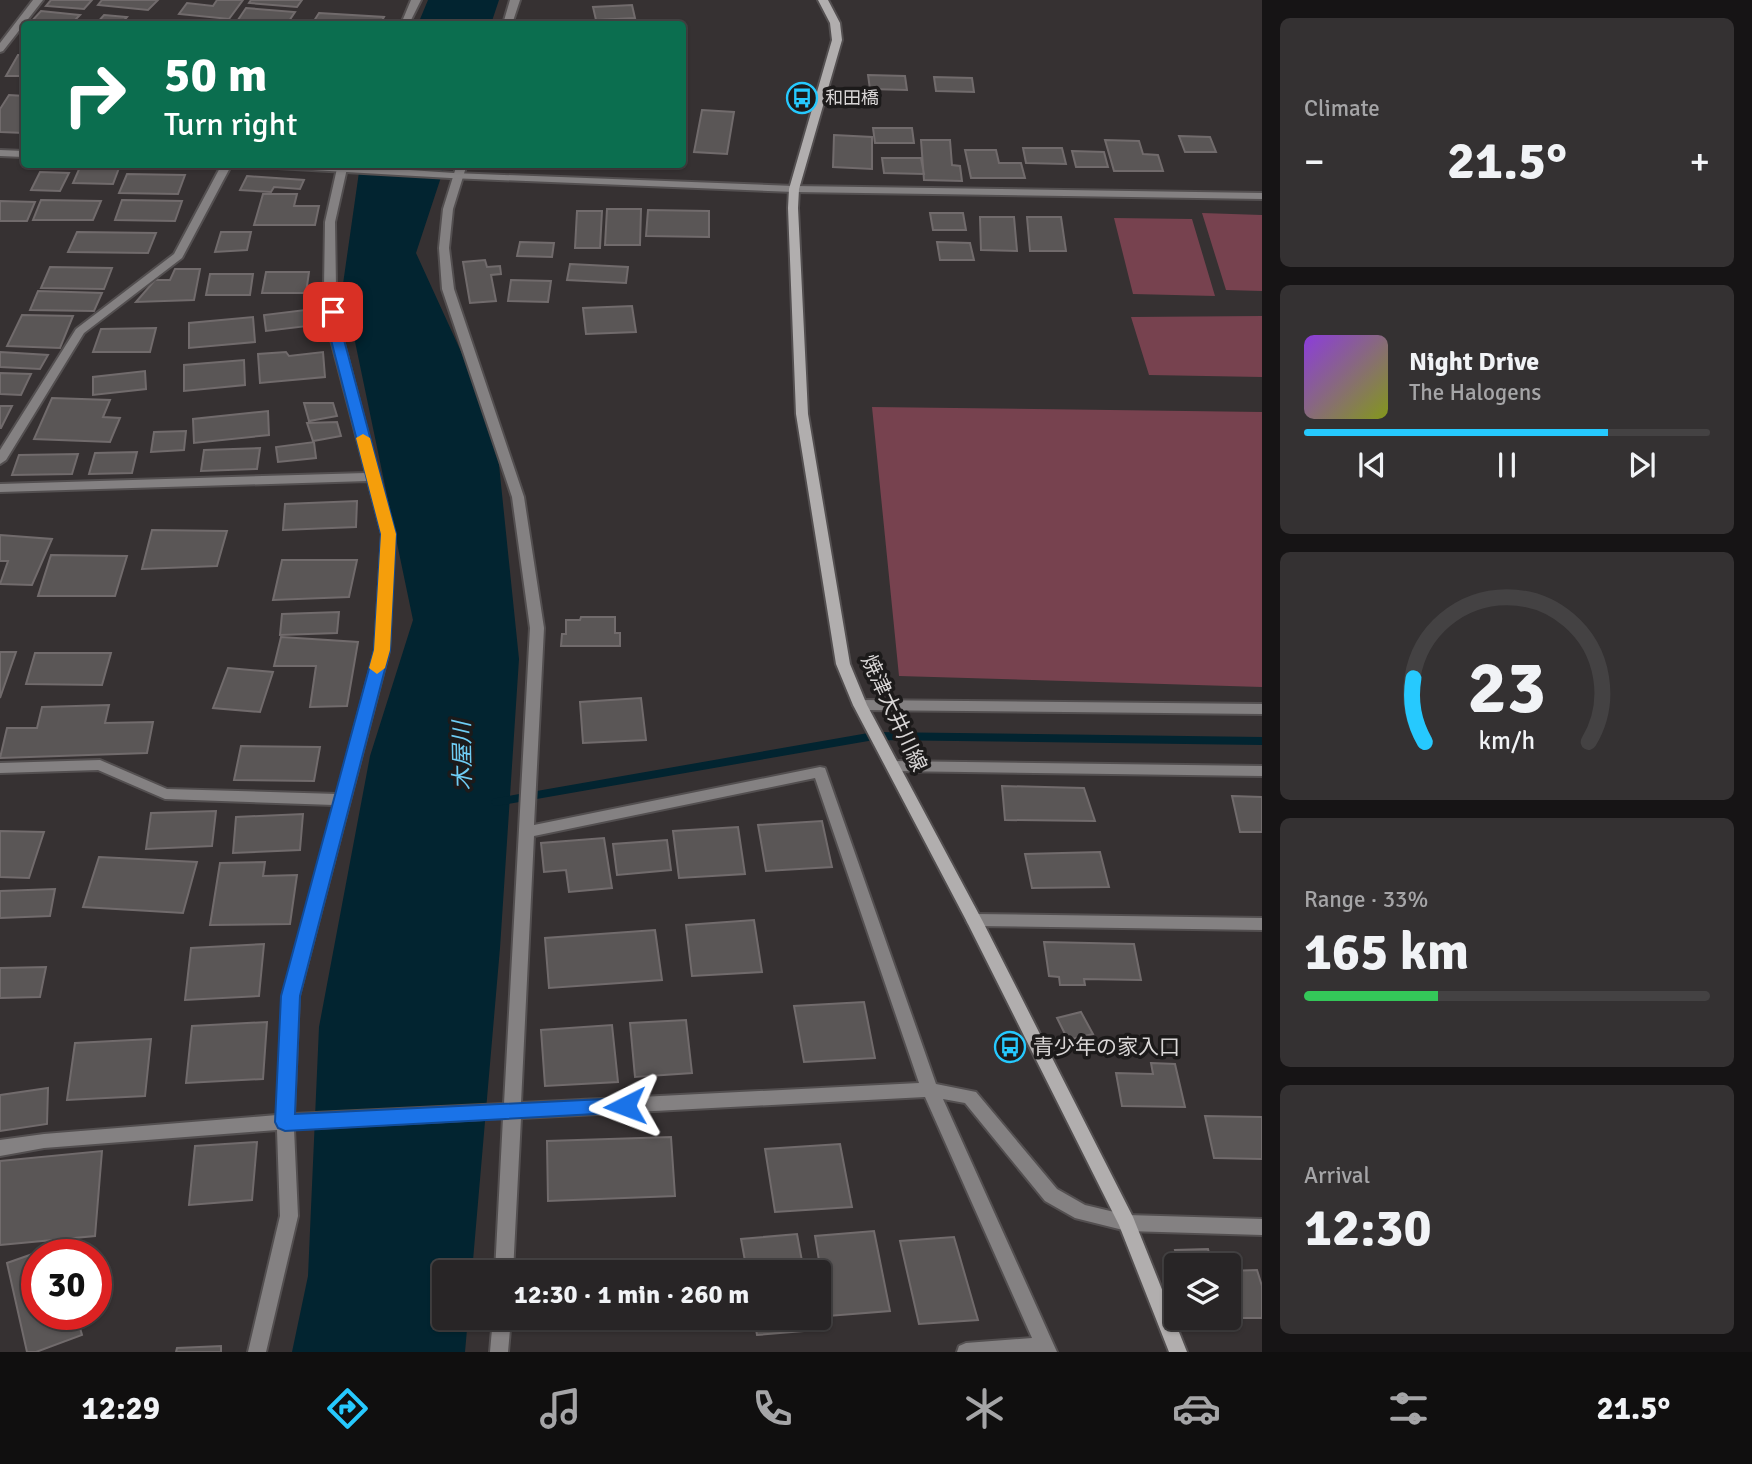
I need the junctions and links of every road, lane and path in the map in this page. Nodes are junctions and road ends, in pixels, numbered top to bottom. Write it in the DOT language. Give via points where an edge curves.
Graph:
graph roads {
  1 [pos="38,0"];
  2 [pos="409,0"];
  3 [pos="416,0"];
  4 [pos="515,0"];
  5 [pos="823,0"];
  6 [pos="22,21"];
  7 [pos="406,21"];
  8 [pos="508,21"];
  9 [pos="21,22"];
  10 [pos="0,49"];
  11 [pos="0,153"];
  12 [pos="21,154"];
  13 [pos="225,168"];
  14 [pos="342,168"];
  15 [pos="371,168"];
  16 [pos="457,171"];
  17 [pos="794,189"];
  18 [pos="1262,196"];
  19 [pos="0,460"];
  20 [pos="373,477"];
  21 [pos="0,488"];
  22 [pos="860,705"];
  23 [pos="1262,709"];
  24 [pos="890,762"];
  25 [pos="0,768"];
  26 [pos="1262,771"];
  27 [pos="341,800"];
  28 [pos="528,832"];
  29 [pos="974,920"];
  30 [pos="1262,924"];
  31 [pos="930,1090"];
  32 [pos="514,1112"];
  33 [pos="285,1122"];
  34 [pos="0,1148"];
  35 [pos="1127,1223"];
  36 [pos="1262,1227"];
  37 [pos="505,1260"];
  38 [pos="501,1330"];
  39 [pos="1046,1349"];
  40 [pos="257,1352"];
  41 [pos="499,1352"];
  42 [pos="965,1352"];
  43 [pos="1178,1352"];
  1 -- 6 [label="street"];
  2 -- 3 [label="street"];
  3 -- 7 [label="street"];
  4 -- 8 [label="street"];
  5 -- 17 [label="main road, 焼津大井川線" via="835,23 837,40"];
  9 -- 10 [label="street"];
  11 -- 12 [label="street"];
  13 -- 19 [label="street" via="178,256 80,331"];
  14 -- 20 [label="street" via="330,222 330,288 337,336"];
  15 -- 16 [label="street"];
  16 -- 17 [label="street"];
  16 -- 28 [label="street" via="444,247 448,289 518,497 537,628"];
  17 -- 18 [label="street"];
  17 -- 22 [label="main road, 焼津大井川線" via="802,415 843,664"];
  20 -- 21 [label="street"];
  20 -- 27 [label="street" via="388,534 382,650"];
  22 -- 23 [label="street"];
  22 -- 24 [label="main road, 焼津大井川線"];
  24 -- 26 [label="street"];
  24 -- 29 [label="main road, 焼津大井川線"];
  25 -- 27 [label="street" via="100,765 165,794"];
  27 -- 33 [label="street" via="291,996"];
  28 -- 31 [label="street" via="820,772"];
  28 -- 32 [label="street"];
  29 -- 30 [label="street"];
  29 -- 35 [label="main road, 焼津大井川線"];
  31 -- 32 [label="street"];
  31 -- 35 [label="street" via="970,1097 1051,1195 1081,1212"];
  31 -- 39 [label="street"];
  32 -- 33 [label="street"];
  32 -- 37 [label="street"];
  33 -- 34 [label="street"];
  33 -- 40 [label="street" via="289,1216"];
  35 -- 36 [label="street"];
  35 -- 43 [label="main road, 焼津大井川線"];
  38 -- 41 [label="street"];
  39 -- 42 [label="street"];
}
